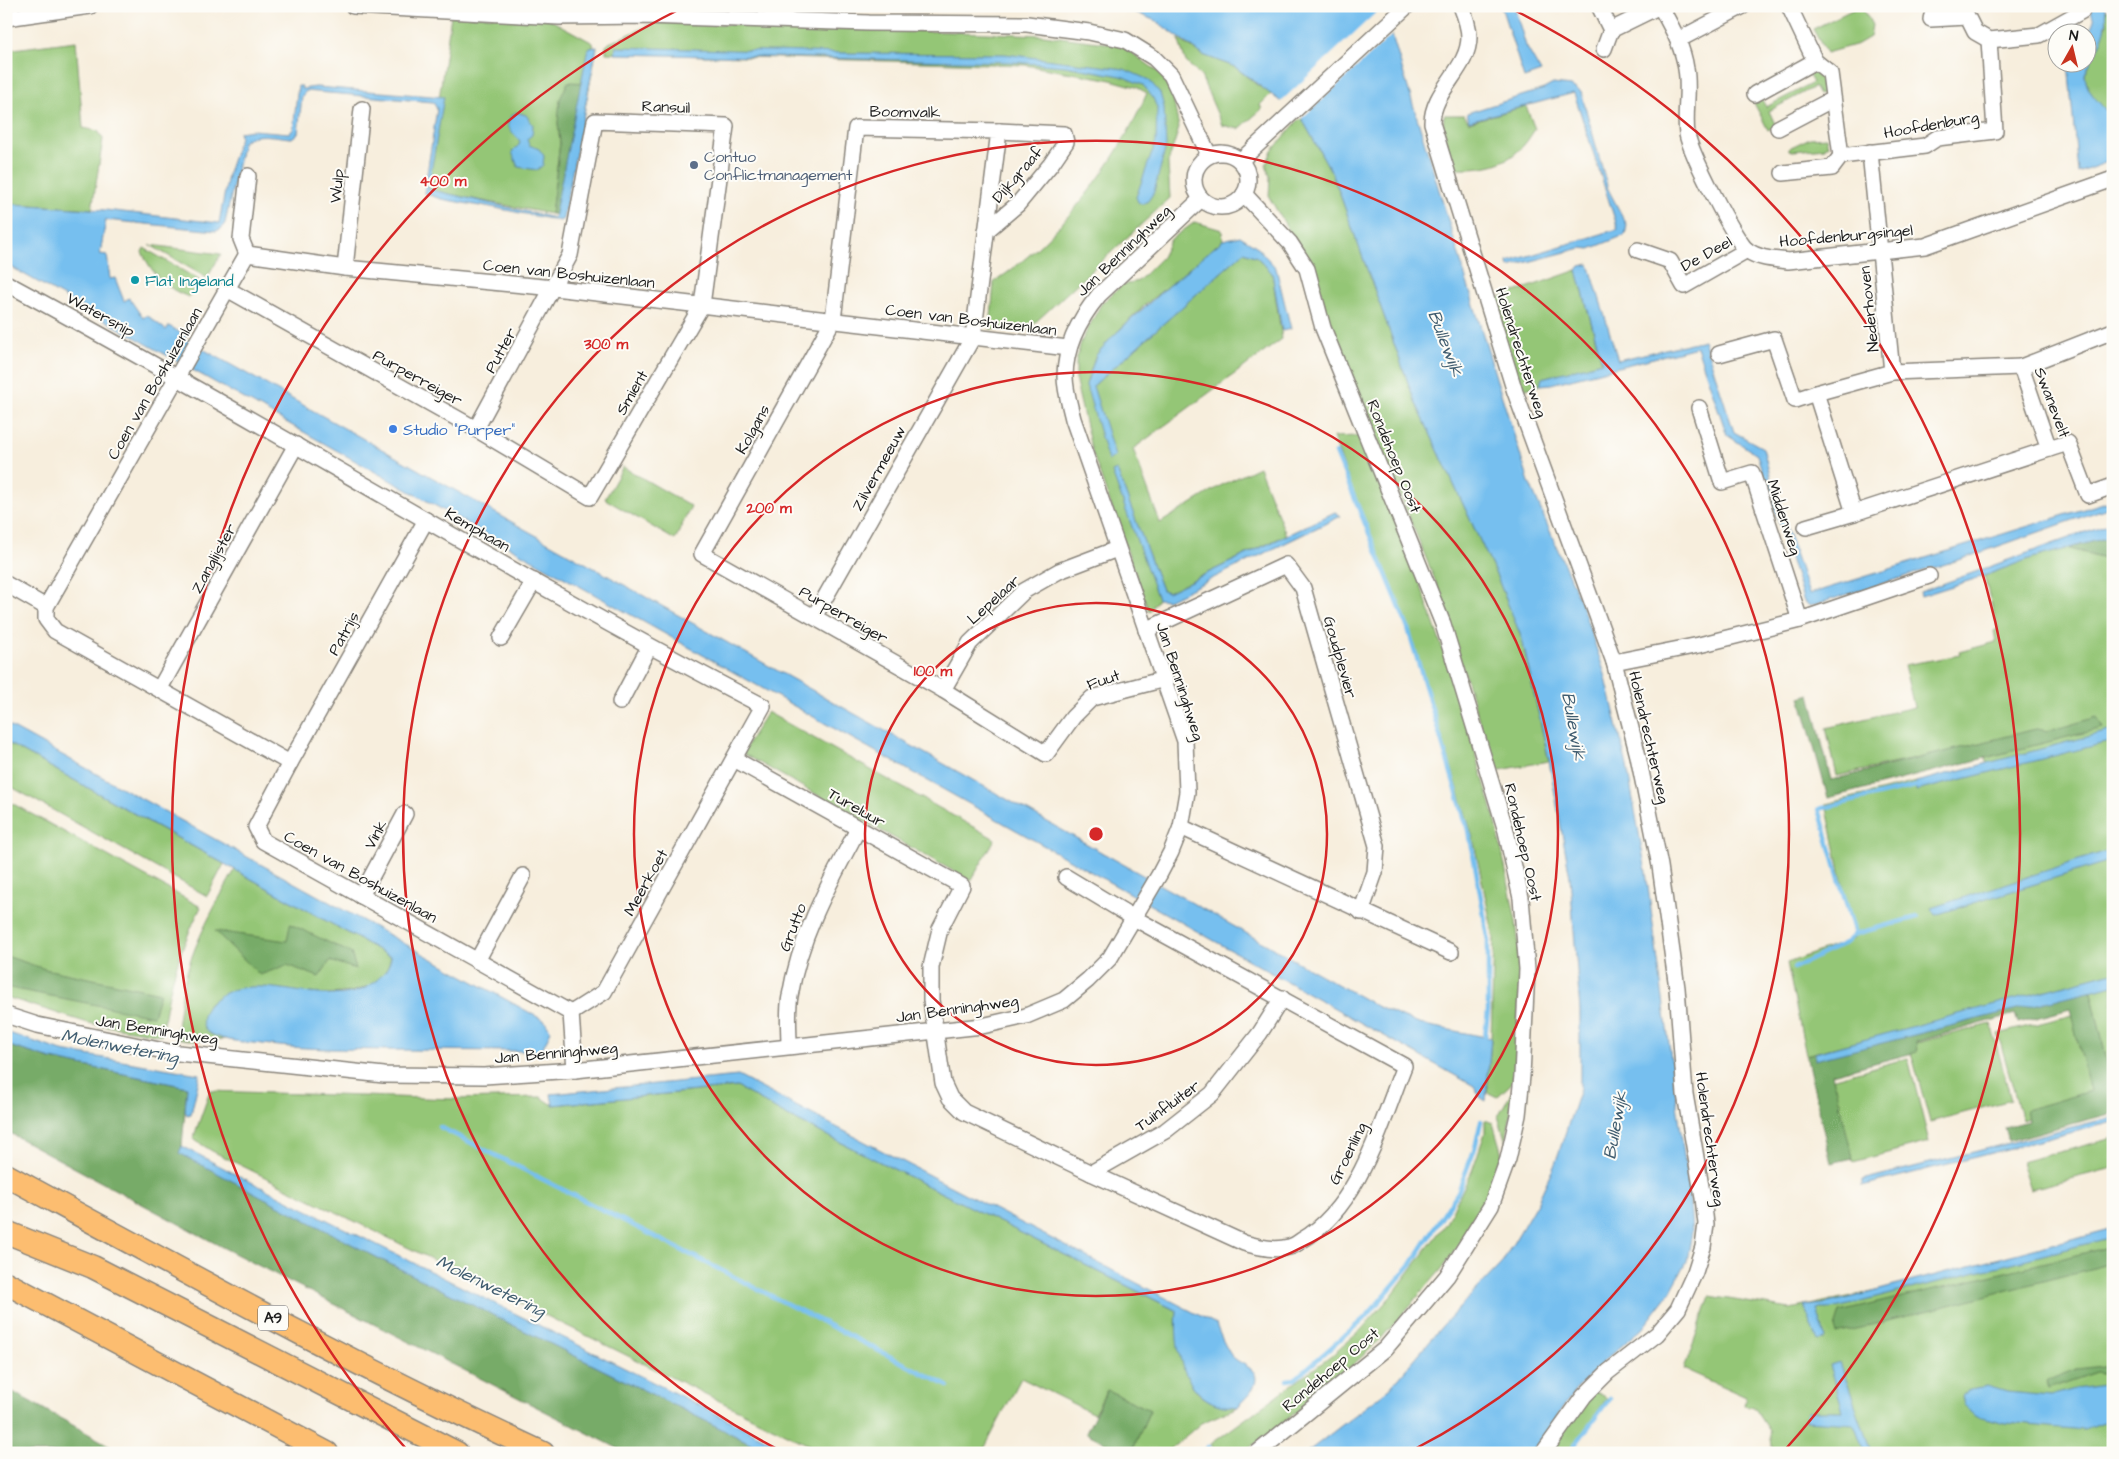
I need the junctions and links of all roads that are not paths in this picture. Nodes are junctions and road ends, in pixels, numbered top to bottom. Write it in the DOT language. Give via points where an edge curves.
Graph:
graph roads {
  1 [pos="90,6"];
  2 [pos="353,6"];
  3 [pos="1407,6"];
  4 [pos="1462,6"];
  5 [pos="1599,6"];
  6 [pos="1660,6"];
  7 [pos="1743,6"];
  8 [pos="1789,6"];
  9 [pos="1935,6"];
  10 [pos="2082,11"];
  11 [pos="1965,12"];
  12 [pos="6,18"];
  13 [pos="1611,30"];
  14 [pos="1678,40"];
  15 [pos="1989,40"];
  16 [pos="1604,49"];
  17 [pos="1815,61"];
  18 [pos="1755,94"];
  19 [pos="1833,99"];
  20 [pos="362,109"];
  21 [pos="1778,128"];
  22 [pos="998,131"];
  23 [pos="1064,134"];
  24 [pos="1870,152"];
  25 [pos="1210,155"];
  26 [pos="1841,156"];
  27 [pos="1240,161"];
  28 [pos="1783,173"];
  29 [pos="248,176"];
  30 [pos="2113,179"];
  31 [pos="1244,194"];
  32 [pos="1201,199"];
  33 [pos="986,231"];
  34 [pos="1638,250"];
  35 [pos="1747,250"];
  36 [pos="1879,251"];
  37 [pos="247,254"];
  38 [pos="345,268"];
  39 [pos="6,283"];
  40 [pos="554,288"];
  41 [pos="227,289"];
  42 [pos="702,305"];
  43 [pos="833,320"];
  44 [pos="2113,331"];
  45 [pos="973,337"];
  46 [pos="1068,348"];
  47 [pos="1719,354"];
  48 [pos="2021,367"];
  49 [pos="181,372"];
  50 [pos="1892,372"];
  51 [pos="1816,393"];
  52 [pos="1699,408"];
  53 [pos="476,429"];
  54 [pos="296,445"];
  55 [pos="2049,449"];
  56 [pos="2113,486"];
  57 [pos="590,497"];
  58 [pos="1854,513"];
  59 [pos="426,520"];
  60 [pos="1806,527"];
  61 [pos="1117,549"];
  62 [pos="702,554"];
  63 [pos="1929,576"];
  64 [pos="534,581"];
  65 [pos="6,584"];
  66 [pos="46,607"];
  67 [pos="814,617"];
  68 [pos="1800,620"];
  69 [pos="1146,630"];
  70 [pos="502,638"];
  71 [pos="649,647"];
  72 [pos="1614,662"];
  73 [pos="1165,679"];
  74 [pos="160,688"];
  75 [pos="943,690"];
  76 [pos="620,702"];
  77 [pos="764,706"];
  78 [pos="1046,754"];
  79 [pos="734,759"];
  80 [pos="290,763"];
  81 [pos="405,814"];
  82 [pos="1181,827"];
  83 [pos="858,829"];
  84 [pos="523,876"];
  85 [pos="1066,877"];
  86 [pos="962,886"];
  87 [pos="361,896"];
  88 [pos="1361,912"];
  89 [pos="1137,913"];
  90 [pos="1451,952"];
  91 [pos="477,960"];
  92 [pos="1282,998"];
  93 [pos="571,1012"];
  94 [pos="6,1015"];
  95 [pos="935,1031"];
  96 [pos="789,1046"];
  97 [pos="575,1070"];
  98 [pos="1091,1173"];
  99 [pos="6,1175"];
  100 [pos="6,1232"];
  101 [pos="6,1283"];
  102 [pos="327,1453"];
  103 [pos="457,1453"];
  104 [pos="543,1453"];
  105 [pos="1257,1453"];
  106 [pos="1543,1453"];
  1 -- 12 [label="street"];
  2 -- 25 [label="street" via="558,17 1027,24 1089,32 1125,40 1160,63 1182,94"];
  3 -- 27 [label="street"];
  4 -- 72 [label="street, Holendrechterweg" via="1468,28 1467,48 1436,105 1432,116 1434,130 1516,392"];
  5 -- 13 [label="street"];
  6 -- 13 [label="street"];
  6 -- 14 [label="street"];
  7 -- 14 [label="street"];
  8 -- 17 [label="street"];
  9 -- 11 [label="street" via="1931,19"];
  10 -- 15 [label="street" via="2039,35"];
  11 -- 15 [label="street" via="1975,32"];
  13 -- 16 [label="street"];
  14 -- 35 [label="street" via="1686,70 1687,133 1691,150 1736,237"];
  15 -- 24 [label="street, Hoofdenburg" via="1995,131 1937,138 1925,146"];
  17 -- 18 [label="street"];
  17 -- 19 [label="street" via="1830,73"];
  19 -- 21 [label="street"];
  19 -- 26 [label="street"];
  20 -- 38 [label="street, Wulp"];
  22 -- 23 [label="street, Boomvalk"];
  22 -- 33 [label="street"];
  22 -- 43 [label="street, Boomvalk" via="856,128"];
  23 -- 33 [label="street, Dijkgraaf" via="1066,142 1052,164 1018,204"];
  24 -- 26 [label="street, Hoofdenburg"];
  24 -- 36 [label="street, Nederhoven"];
  25 -- 27 [label="street" via="1231,154"];
  25 -- 32 [label="street" via="1197,167 1194,175 1196,192"];
  26 -- 28 [label="street, Hoofdenburg" via="1832,168"];
  27 -- 31 [label="street" via="1248,177"];
  29 -- 37 [label="street" via="241,239"];
  30 -- 36 [label="street, Hoofdenburgsingel" via="1926,246"];
  31 -- 32 [label="street" via="1239,201 1224,207"];
  31 -- 105 [label="street, Rondehoep Oost" via="1290,243 1307,269 1324,328 1442,624 1506,831 1521,898 1527,969 1518,1115 1508,1160 1491,1206 1447,1276 1385,1349"];
  32 -- 46 [label="street, Jan Benninghweg" via="1099,295 1085,312"];
  33 -- 45 [label="street"];
  34 -- 35 [label="street, De Deel" via="1670,261 1684,286"];
  35 -- 36 [label="street, Hoofdenburgsingel" via="1766,259 1788,260"];
  36 -- 50 [label="street, Nederhoven"];
  37 -- 38 [label="street, Coen van Boshuizenlaan"];
  37 -- 41 [label="street, Coen van Boshuizenlaan"];
  38 -- 40 [label="street, Coen van Boshuizenlaan"];
  39 -- 49 [label="street, Watersnip"];
  40 -- 42 [label="street, Coen van Boshuizenlaan"];
  40 -- 42 [label="street, Ransuil" via="570,256 595,121 726,126"];
  40 -- 53 [label="street, Putter"];
  41 -- 49 [label="street, Coen van Boshuizenlaan"];
  41 -- 53 [label="street, Purperreiger"];
  42 -- 43 [label="street, Coen van Boshuizenlaan"];
  42 -- 57 [label="street, Smient"];
  43 -- 45 [label="street, Coen van Boshuizenlaan"];
  43 -- 62 [label="street, Kolgans"];
  44 -- 48 [label="street, Swanevelt"];
  45 -- 46 [label="street, Coen van Boshuizenlaan"];
  45 -- 67 [label="street, Zilvermeeuw"];
  46 -- 61 [label="street, Jan Benninghweg" via="1065,378 1072,419"];
  47 -- 51 [label="street, Nederhoven" via="1774,339 1794,400"];
  48 -- 50 [label="street, Nederhoven"];
  48 -- 55 [label="street, Swanevelt"];
  49 -- 54 [label="street, Kemphaan"];
  49 -- 66 [label="street, Coen van Boshuizenlaan"];
  50 -- 51 [label="street, Nederhoven"];
  51 -- 58 [label="street"];
  52 -- 68 [label="street, Middenweg" via="1722,482 1752,473"];
  53 -- 57 [label="street, Purperreiger"];
  54 -- 59 [label="street, Kemphaan"];
  54 -- 74 [label="street, Zanglijster"];
  55 -- 56 [label="street, Swanevelt" via="2068,443 2088,495"];
  55 -- 58 [label="street"];
  58 -- 60 [label="street"];
  59 -- 64 [label="street, Kemphaan"];
  59 -- 80 [label="street, Patrijs"];
  61 -- 69 [label="street, Jan Benninghweg"];
  61 -- 75 [label="street, Lepelaar" via="1059,570 1024,591 970,643"];
  62 -- 67 [label="street, Purperreiger"];
  63 -- 68 [label="street"];
  64 -- 70 [label="street"];
  64 -- 71 [label="street, Kemphaan"];
  65 -- 66 [label="street"];
  66 -- 74 [label="street" via="46,619 55,631"];
  67 -- 75 [label="street, Purperreiger"];
  68 -- 72 [label="street"];
  69 -- 73 [label="street, Jan Benninghweg"];
  69 -- 88 [label="street, Goudplevier" via="1286,565 1302,588 1377,846 1375,872"];
  71 -- 76 [label="street"];
  71 -- 77 [label="street, Kemphaan"];
  72 -- 106 [label="street, Holendrechterweg" via="1638,756 1660,866 1677,988 1685,1094 1706,1224 1695,1272 1678,1309 1657,1334 1608,1372 1584,1396"];
  73 -- 78 [label="street, Fuut" via="1092,698 1072,717"];
  73 -- 82 [label="street, Jan Benninghweg" via="1185,741 1187,792"];
  74 -- 80 [label="street"];
  75 -- 78 [label="street, Purperreiger"];
  77 -- 79 [label="street, Meerkoet"];
  79 -- 83 [label="street, Tureluur"];
  79 -- 93 [label="street, Meerkoet" via="604,992"];
  80 -- 87 [label="street, Coen van Boshuizenlaan" via="256,827 263,841"];
  81 -- 87 [label="street, Vink"];
  82 -- 88 [label="street"];
  82 -- 89 [label="street, Jan Benninghweg"];
  83 -- 86 [label="street, Tureluur"];
  83 -- 96 [label="street, Grutto" via="825,892 801,948 789,998"];
  84 -- 91 [label="street"];
  85 -- 89 [label="street, Groenling"];
  86 -- 95 [label="street, Groenling" via="940,929 931,967"];
  87 -- 91 [label="street, Coen van Boshuizenlaan"];
  88 -- 90 [label="street"];
  89 -- 92 [label="street, Groenling"];
  89 -- 95 [label="street, Jan Benninghweg" via="1110,958 1064,1000 1026,1016 982,1026"];
  91 -- 93 [label="street, Coen van Boshuizenlaan"];
  92 -- 98 [label="street, Tuinfluiter" via="1260,1034 1212,1094 1165,1131"];
  92 -- 98 [label="street, Groenling" via="1404,1066 1358,1176 1343,1201 1316,1232 1291,1247 1270,1250 1244,1243"];
  93 -- 97 [label="street"];
  94 -- 97 [label="street, Jan Benninghweg" via="37,1025 169,1052 384,1075 484,1076"];
  95 -- 96 [label="street, Jan Benninghweg"];
  95 -- 98 [label="street, Groenling" via="943,1083 950,1098 964,1112"];
  96 -- 97 [label="street, Jan Benninghweg"];
  99 -- 104 [label="highway, A9" via="256,1310"];
  100 -- 103 [label="highway, A9" via="93,1267"];
  101 -- 102 [label="highway"];
}
